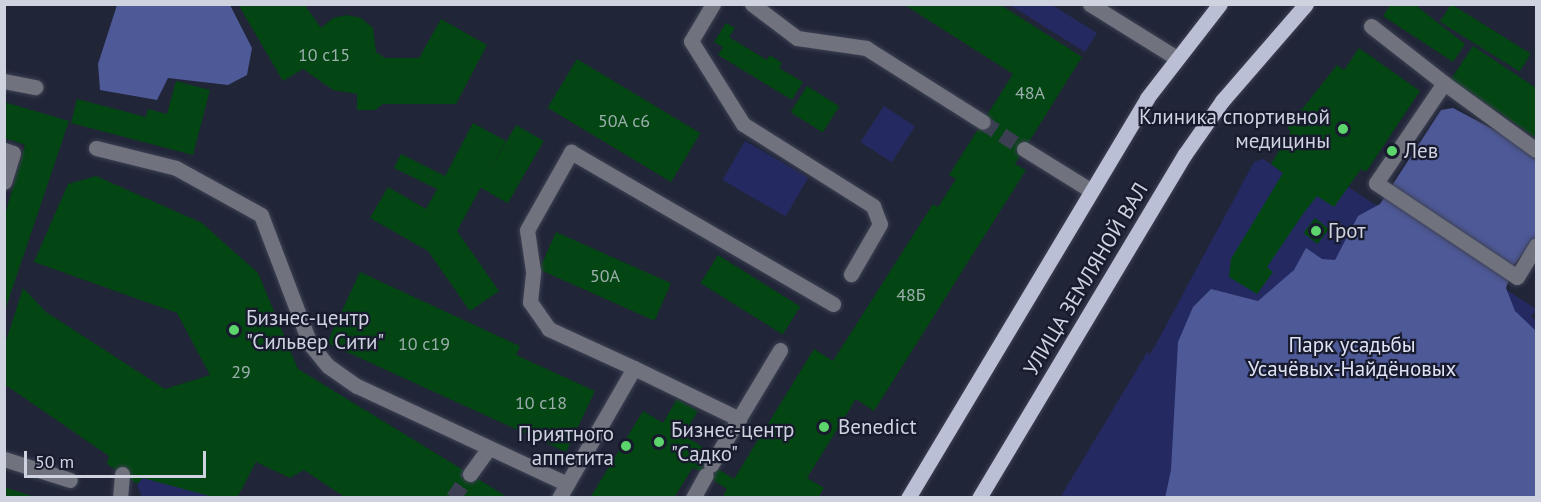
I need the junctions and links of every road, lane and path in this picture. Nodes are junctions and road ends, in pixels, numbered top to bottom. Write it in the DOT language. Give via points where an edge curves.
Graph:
graph roads {
  1 [pos="713,4"];
  2 [pos="752,4"];
  3 [pos="1090,4"];
  4 [pos="1220,4"];
  5 [pos="1306,4"];
  6 [pos="1371,26"];
  7 [pos="1175,57"];
  8 [pos="4,81"];
  9 [pos="1444,83"];
  10 [pos="35,87"];
  11 [pos="982,122"];
  12 [pos="96,148"];
  13 [pos="1024,149"];
  14 [pos="4,150"];
  15 [pos="1536,150"];
  16 [pos="4,182"];
  17 [pos="1090,190"];
  18 [pos="1536,245"];
  19 [pos="851,274"];
  20 [pos="833,304"];
  21 [pos="780,350"];
  22 [pos="634,368"];
  23 [pos="739,419"];
  24 [pos="489,448"];
  25 [pos="4,459"];
  26 [pos="470,474"];
  27 [pos="70,480"];
  28 [pos="567,484"];
  29 [pos="559,498"];
  30 [pos="693,498"];
  31 [pos="908,498"];
  32 [pos="979,498"];
  1 -- 19 [label="street" via="691,41 742,124 873,206 880,224"];
  2 -- 11 [label="street" via="797,38 866,48"];
  3 -- 7 [label="street"];
  4 -- 7 [label="main road, УЛИЦА ЗЕМЛЯНОЙ ВАЛ"];
  5 -- 32 [label="main road, УЛИЦА ЗЕМЛЯНОЙ ВАЛ" via="1222,101 1185,154"];
  6 -- 9 [label="street"];
  7 -- 17 [label="main road, УЛИЦА ЗЕМЛЯНОЙ ВАЛ"];
  8 -- 10 [label="street"];
  9 -- 15 [label="street"];
  9 -- 18 [label="street" via="1376,183 1517,277"];
  12 -- 24 [label="street" via="176,168 261,215 310,344 328,366 357,386"];
  13 -- 17 [label="street"];
  14 -- 16 [label="street" via="13,153"];
  17 -- 31 [label="main road, УЛИЦА ЗЕМЛЯНОЙ ВАЛ"];
  20 -- 22 [label="street" via="571,152 527,230 533,271 530,302 549,329"];
  21 -- 23 [label="street"];
  22 -- 23 [label="street"];
  22 -- 28 [label="street"];
  23 -- 30 [label="street"];
  24 -- 26 [label="street"];
  24 -- 28 [label="street"];
  25 -- 27 [label="street"];
  28 -- 29 [label="street"];
}
